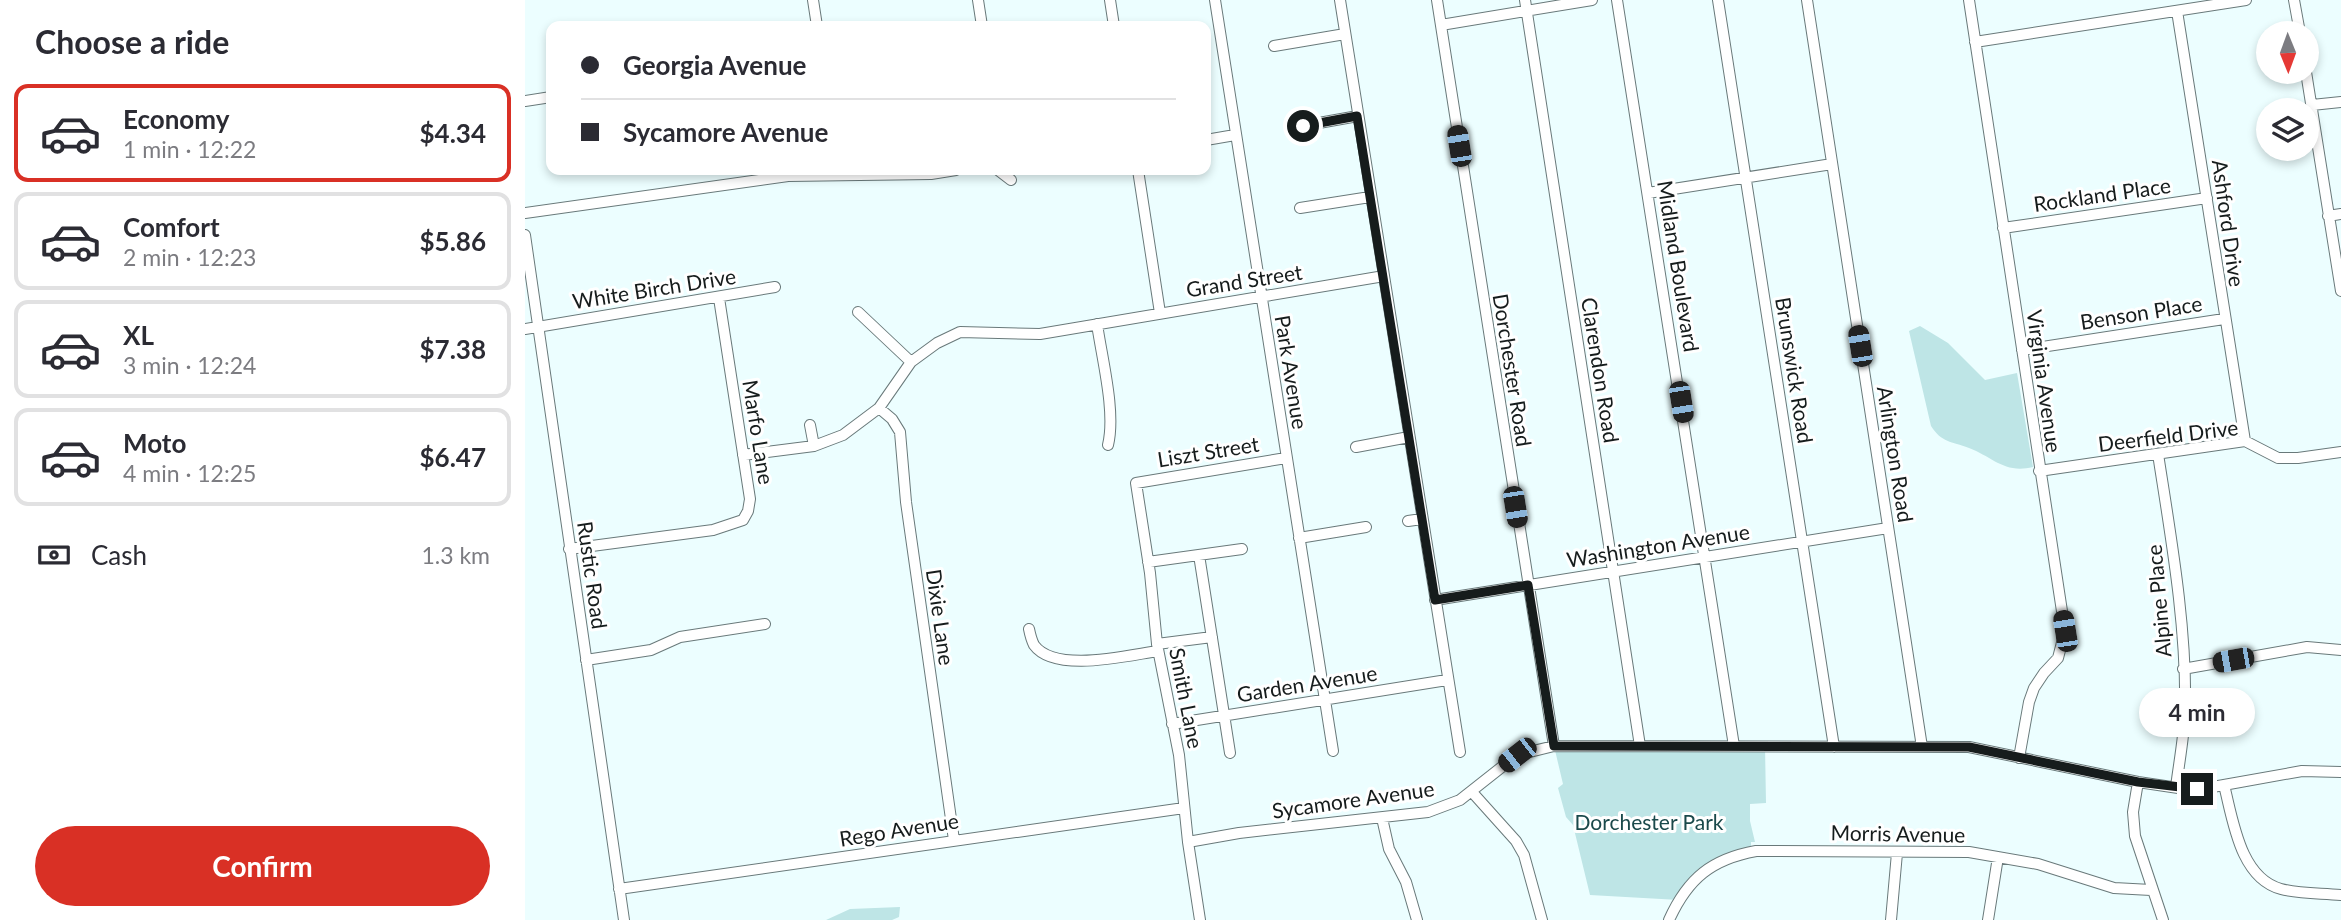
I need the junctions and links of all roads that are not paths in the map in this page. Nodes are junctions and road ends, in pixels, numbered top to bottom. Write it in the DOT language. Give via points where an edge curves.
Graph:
graph roads {
  1 [pos="813,0"];
  2 [pos="978,0"];
  3 [pos="1110,0"];
  4 [pos="1215,0"];
  5 [pos="1340,0"];
  6 [pos="1437,0"];
  7 [pos="1592,0"];
  8 [pos="1617,0"];
  9 [pos="1718,0"];
  10 [pos="1807,0"];
  11 [pos="1969,0"];
  12 [pos="2246,0"];
  13 [pos="2294,0"];
  14 [pos="1526,5"];
  15 [pos="2177,11"];
  16 [pos="816,21"];
  17 [pos="981,21"];
  18 [pos="1113,21"];
  19 [pos="2298,21"];
  20 [pos="1441,25"];
  21 [pos="1345,34"];
  22 [pos="1975,42"];
  23 [pos="1274,46"];
  24 [pos="546,98"];
  25 [pos="525,101"];
  26 [pos="2341,102"];
  27 [pos="2319,104"];
  28 [pos="1357,116"];
  29 [pos="1303,126"];
  30 [pos="1235,135"];
  31 [pos="1211,139"];
  32 [pos="2319,154"];
  33 [pos="1832,164"];
  34 [pos="803,175"];
  35 [pos="1005,175"];
  36 [pos="1139,175"];
  37 [pos="1745,177"];
  38 [pos="1011,180"];
  39 [pos="1648,193"];
  40 [pos="1370,197"];
  41 [pos="2207,198"];
  42 [pos="1300,208"];
  43 [pos="525,213"];
  44 [pos="2341,214"];
  45 [pos="2328,216"];
  46 [pos="2003,229"];
  47 [pos="525,235"];
  48 [pos="1384,276"];
  49 [pos="775,288"];
  50 [pos="2341,291"];
  51 [pos="719,298"];
  52 [pos="1260,298"];
  53 [pos="857,312"];
  54 [pos="1160,313"];
  55 [pos="2224,319"];
  56 [pos="1097,324"];
  57 [pos="539,327"];
  58 [pos="525,329"];
  59 [pos="2022,350"];
  60 [pos="911,362"];
  61 [pos="879,408"];
  62 [pos="810,425"];
  63 [pos="1409,438"];
  64 [pos="2245,441"];
  65 [pos="1108,445"];
  66 [pos="814,446"];
  67 [pos="1356,447"];
  68 [pos="2341,452"];
  69 [pos="2158,454"];
  70 [pos="743,456"];
  71 [pos="1286,458"];
  72 [pos="2039,471"];
  73 [pos="1136,483"];
  74 [pos="1422,519"];
  75 [pos="1408,521"];
  76 [pos="1366,527"];
  77 [pos="1888,528"];
  78 [pos="1299,538"];
  79 [pos="1801,542"];
  80 [pos="569,549"];
  81 [pos="1242,549"];
  82 [pos="1199,555"];
  83 [pos="1705,558"];
  84 [pos="1148,562"];
  85 [pos="1613,572"];
  86 [pos="1528,585"];
  87 [pos="1435,600"];
  88 [pos="765,624"];
  89 [pos="1028,629"];
  90 [pos="1212,637"];
  91 [pos="1158,648"];
  92 [pos="2341,650"];
  93 [pos="586,660"];
  94 [pos="2183,669"];
  95 [pos="1447,680"];
  96 [pos="1326,701"];
  97 [pos="1224,716"];
  98 [pos="1172,724"];
  99 [pos="1554,746"];
  100 [pos="1640,746"];
  101 [pos="1734,746"];
  102 [pos="1834,747"];
  103 [pos="1922,747"];
  104 [pos="1333,751"];
  105 [pos="1460,752"];
  106 [pos="1230,753"];
  107 [pos="2019,758"];
  108 [pos="2341,772"];
  109 [pos="2138,782"];
  110 [pos="2224,785"];
  111 [pos="2176,788"];
  112 [pos="1472,792"];
  113 [pos="1184,808"];
  114 [pos="1382,818"];
  115 [pos="954,840"];
  116 [pos="1188,842"];
  117 [pos="1897,853"];
  118 [pos="1998,857"];
  119 [pos="619,889"];
  120 [pos="2151,890"];
  121 [pos="2341,895"];
  122 [pos="624,920"];
  123 [pos="1200,920"];
  124 [pos="1417,920"];
  125 [pos="1542,920"];
  126 [pos="1669,920"];
  127 [pos="1891,920"];
  128 [pos="1987,920"];
  129 [pos="2162,920"];
  1 -- 16 [label="street"];
  2 -- 17 [label="street"];
  3 -- 18 [label="street"];
  4 -- 30 [label="street, Park Avenue"];
  5 -- 21 [label="street"];
  6 -- 20 [label="street, Dorchester Road"];
  7 -- 14 [label="street"];
  8 -- 39 [label="street, Midland Boulevard"];
  9 -- 37 [label="street, Brunswick Road"];
  10 -- 33 [label="street, Arlington Road"];
  11 -- 22 [label="street, Virginia Avenue"];
  12 -- 15 [label="street"];
  13 -- 19 [label="street"];
  14 -- 20 [label="street"];
  14 -- 85 [label="street, Clarendon Road"];
  15 -- 22 [label="street"];
  15 -- 41 [label="street, Ashford Drive"];
  20 -- 86 [label="street, Dorchester Road"];
  21 -- 23 [label="street"];
  21 -- 28 [label="street"];
  22 -- 46 [label="street, Virginia Avenue"];
  24 -- 25 [label="street"];
  26 -- 27 [label="street"];
  28 -- 29 [label="street"];
  28 -- 40 [label="street"];
  30 -- 31 [label="street"];
  30 -- 52 [label="street, Park Avenue"];
  32 -- 45 [label="street"];
  33 -- 37 [label="street"];
  33 -- 77 [label="street, Arlington Road"];
  34 -- 43 [label="street"];
  35 -- 38 [label="street"];
  36 -- 54 [label="street"];
  37 -- 39 [label="street"];
  37 -- 79 [label="street, Brunswick Road"];
  39 -- 83 [label="street, Midland Boulevard"];
  40 -- 42 [label="street"];
  40 -- 48 [label="street"];
  41 -- 46 [label="street, Rockland Place"];
  41 -- 55 [label="street, Ashford Drive"];
  44 -- 45 [label="street"];
  45 -- 50 [label="street"];
  46 -- 59 [label="street, Virginia Avenue"];
  47 -- 57 [label="street, Rustic Road"];
  48 -- 52 [label="street, Grand Street"];
  48 -- 63 [label="street"];
  49 -- 51 [label="street, White Birch Drive"];
  51 -- 57 [label="street, White Birch Drive"];
  51 -- 70 [label="street, Marfo Lane"];
  52 -- 54 [label="street, Grand Street"];
  52 -- 71 [label="street, Park Avenue"];
  53 -- 60 [label="street"];
  54 -- 56 [label="street, Grand Street"];
  55 -- 59 [label="street, Benson Place"];
  55 -- 64 [label="street, Ashford Drive"];
  56 -- 60 [label="street" via="1030,335 960,331"];
  56 -- 65 [label="street" via="1110,415"];
  57 -- 58 [label="street, White Birch Drive"];
  57 -- 80 [label="street, Rustic Road"];
  59 -- 72 [label="street, Virginia Avenue"];
  60 -- 61 [label="street"];
  61 -- 66 [label="street" via="843,435"];
  61 -- 115 [label="street, Dixie Lane" via="900,432 905,502"];
  62 -- 66 [label="street"];
  63 -- 67 [label="street"];
  63 -- 74 [label="street"];
  64 -- 68 [label="street, Deerfield Drive" via="2279,458"];
  64 -- 69 [label="street, Deerfield Drive"];
  66 -- 70 [label="street"];
  69 -- 72 [label="street, Deerfield Drive"];
  69 -- 94 [label="street, Alpine Place" via="2176,565"];
  70 -- 80 [label="street, Marfo Lane" via="750,499 743,520 713,530"];
  71 -- 73 [label="street, Liszt Street"];
  71 -- 78 [label="street, Park Avenue"];
  72 -- 107 [label="street, Virginia Avenue" via="2065,631 2058,658 2043,673 2032,695"];
  73 -- 84 [label="street, Smith Lane"];
  74 -- 75 [label="street"];
  74 -- 87 [label="street"];
  76 -- 78 [label="street"];
  77 -- 79 [label="street, Washington Avenue"];
  77 -- 103 [label="street, Arlington Road"];
  78 -- 96 [label="street, Park Avenue"];
  79 -- 83 [label="street, Washington Avenue"];
  79 -- 102 [label="street, Brunswick Road"];
  80 -- 93 [label="street, Rustic Road"];
  81 -- 82 [label="street"];
  82 -- 84 [label="street"];
  82 -- 90 [label="street"];
  83 -- 85 [label="street, Washington Avenue"];
  83 -- 101 [label="street, Midland Boulevard"];
  84 -- 91 [label="street, Smith Lane"];
  85 -- 86 [label="street, Washington Avenue"];
  85 -- 100 [label="street, Clarendon Road"];
  86 -- 87 [label="street, Washington Avenue"];
  86 -- 99 [label="street, Dorchester Road"];
  87 -- 95 [label="street"];
  88 -- 93 [label="street" via="680,637 651,650"];
  89 -- 91 [label="street" via="1035,646 1066,660 1096,661"];
  90 -- 91 [label="street"];
  90 -- 97 [label="street"];
  91 -- 98 [label="street, Smith Lane"];
  92 -- 94 [label="street" via="2307,647"];
  93 -- 119 [label="street, Rustic Road"];
  94 -- 111 [label="street, Alpine Place" via="2184,721"];
  95 -- 96 [label="street, Garden Avenue"];
  95 -- 105 [label="street"];
  96 -- 97 [label="street, Garden Avenue"];
  96 -- 104 [label="street, Park Avenue"];
  97 -- 98 [label="street, Garden Avenue"];
  97 -- 106 [label="street"];
  98 -- 113 [label="street, Smith Lane"];
  99 -- 100 [label="street, Sycamore Avenue"];
  99 -- 112 [label="street, Sycamore Avenue" via="1517,755"];
  100 -- 101 [label="street, Sycamore Avenue"];
  101 -- 102 [label="street, Sycamore Avenue"];
  102 -- 103 [label="street, Sycamore Avenue"];
  103 -- 107 [label="street, Sycamore Avenue" via="1969,747"];
  107 -- 109 [label="street, Sycamore Avenue"];
  108 -- 110 [label="street, Sycamore Avenue" via="2302,771"];
  109 -- 111 [label="street, Sycamore Avenue"];
  109 -- 120 [label="street" via="2134,826"];
  110 -- 111 [label="street, Sycamore Avenue"];
  110 -- 121 [label="street" via="2247,860 2262,880 2283,889"];
  112 -- 114 [label="street, Sycamore Avenue" via="1428,812"];
  112 -- 125 [label="street" via="1524,855"];
  113 -- 115 [label="street, Rego Avenue"];
  113 -- 116 [label="street, Smith Lane"];
  114 -- 116 [label="street, Sycamore Avenue"];
  114 -- 124 [label="street"];
  115 -- 119 [label="street, Rego Avenue"];
  116 -- 123 [label="street, Smith Lane"];
  117 -- 118 [label="street, Morris Avenue" via="1969,852"];
  117 -- 126 [label="street, Morris Avenue" via="1771,850 1737,854 1718,862 1692,884"];
  117 -- 127 [label="street"];
  118 -- 120 [label="street, Morris Avenue" via="2038,864 2114,888"];
  118 -- 128 [label="street"];
  119 -- 122 [label="street, Rustic Road"];
  120 -- 129 [label="street"];
}
